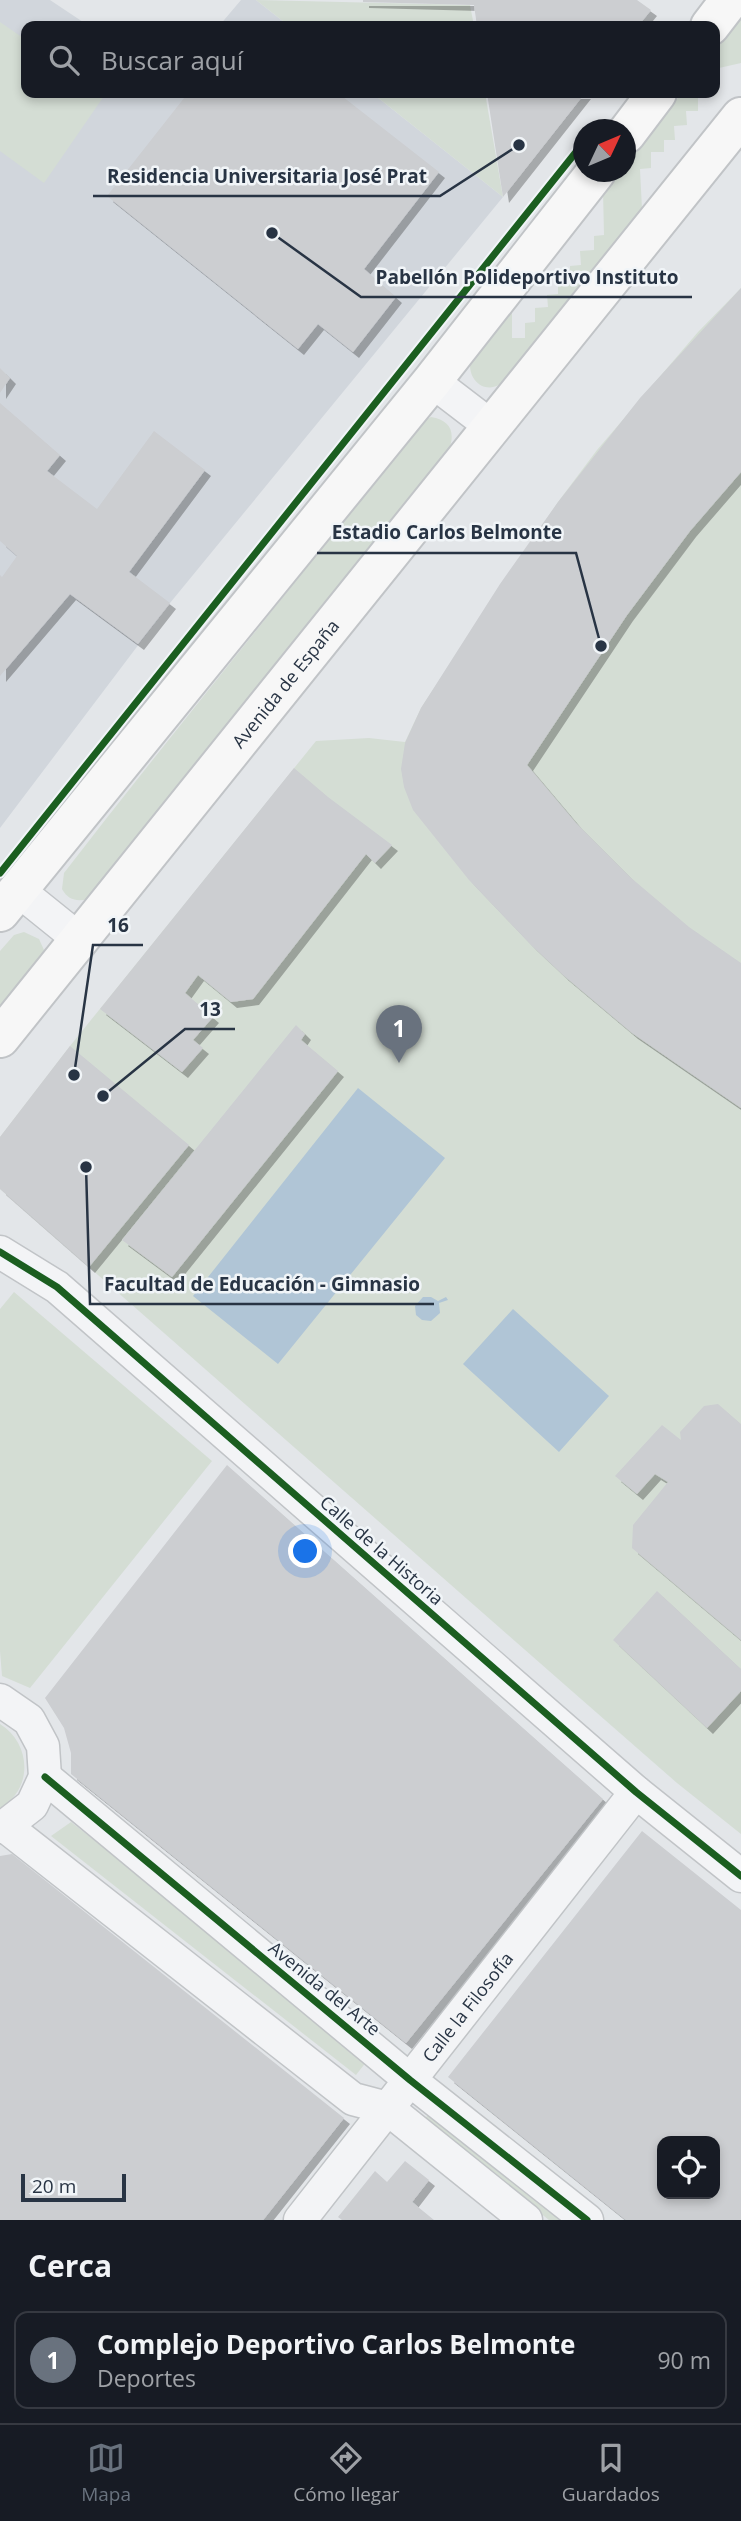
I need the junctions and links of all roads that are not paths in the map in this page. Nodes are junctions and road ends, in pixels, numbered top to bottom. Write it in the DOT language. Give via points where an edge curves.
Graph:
graph roads {
  1 [pos="730,0"];
  2 [pos="714,21"];
  3 [pos="653,98"];
  4 [pos="741,117"];
  5 [pos="636,120"];
  6 [pos="588,182"];
  7 [pos="432,381"];
  8 [pos="492,427"];
  9 [pos="9,901"];
  10 [pos="80,940"];
  11 [pos="0,1038"];
  12 [pos="0,1252"];
  13 [pos="0,1700"];
  14 [pos="45,1777"];
  15 [pos="636,1792"];
  16 [pos="3,1826"];
  17 [pos="741,1876"];
  18 [pos="410,2080"];
  19 [pos="387,2108"];
  20 [pos="300,2220"];
  21 [pos="526,2220"];
  22 [pos="587,2220"];
  1 -- 2 [label="main road"];
  3 -- 5 [label="main road"];
  4 -- 8 [label="main road, Avenida de España"];
  6 -- 7 [label="main road"];
  7 -- 8 [label="street"];
  7 -- 9 [label="main road"];
  8 -- 10 [label="main road, Avenida de España"];
  9 -- 10 [label="street"];
  10 -- 11 [label="main road, Avenida de España"];
  12 -- 15 [label="street, Calle de la Historia" via="57,1287"];
  13 -- 14 [label="street" via="29,1720 43,1746"];
  14 -- 16 [label="street" via="32,1805"];
  14 -- 18 [label="street, Avenida del Arte"];
  15 -- 17 [label="street, Calle de la Historia"];
  15 -- 18 [label="street, Calle la Filosofía"];
  16 -- 19 [label="street" via="353,2099"];
  18 -- 19 [label="street, Calle la Filosofía"];
  18 -- 22 [label="street, Avenida del Arte"];
  19 -- 20 [label="street, Calle la Filosofía"];
  19 -- 21 [label="street"];
}
